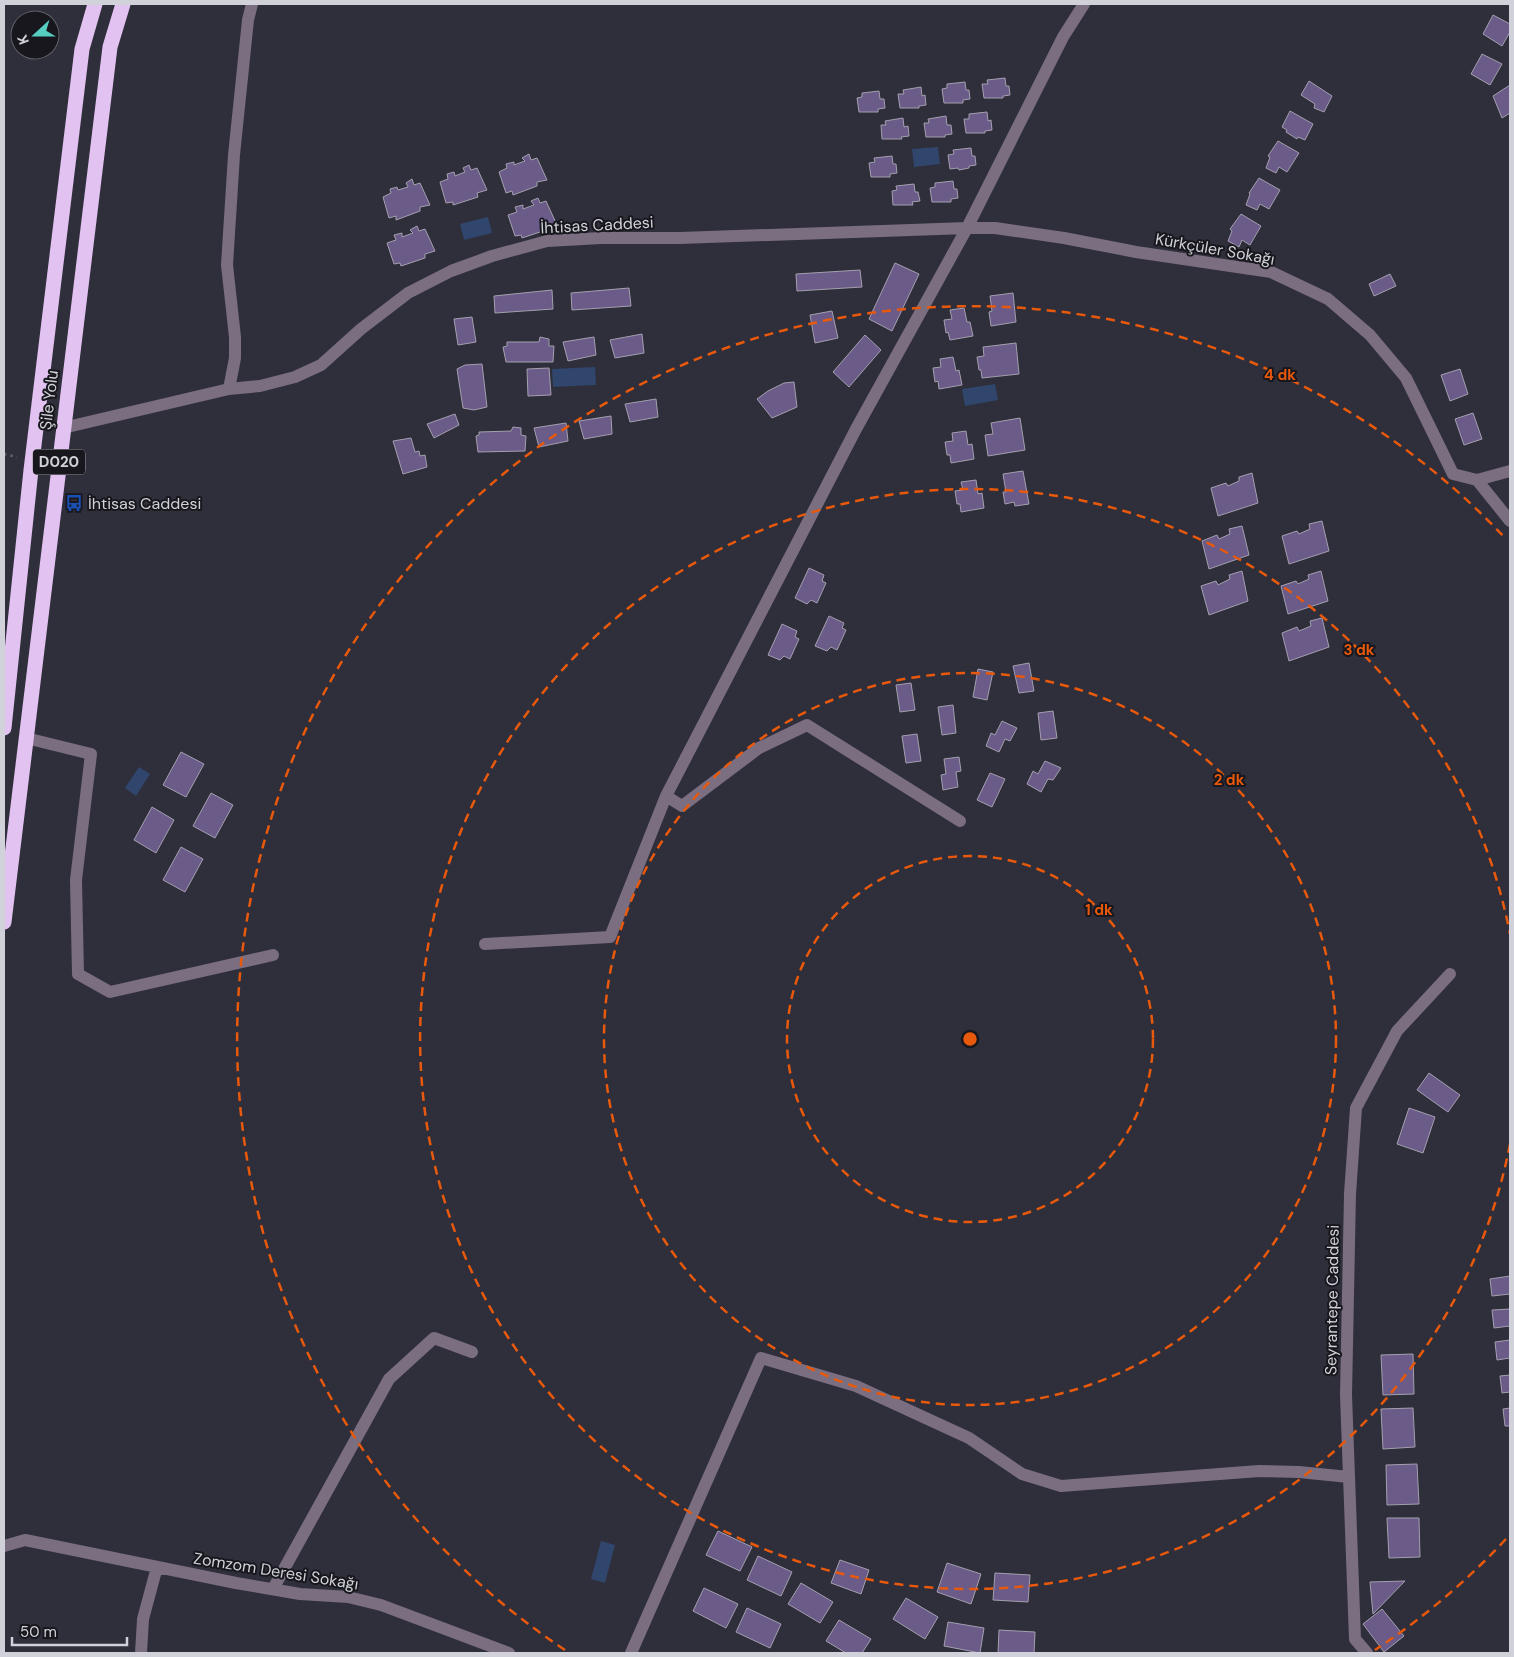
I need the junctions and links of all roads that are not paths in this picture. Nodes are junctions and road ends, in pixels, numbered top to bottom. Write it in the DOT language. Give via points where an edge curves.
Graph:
graph roads {
  1 [pos="95,4"];
  2 [pos="123,4"];
  3 [pos="252,4"];
  4 [pos="1084,4"];
  5 [pos="967,228"];
  6 [pos="229,389"];
  7 [pos="63,428"];
  8 [pos="1510,471"];
  9 [pos="1477,480"];
  10 [pos="1510,521"];
  11 [pos="4,728"];
  12 [pos="26,738"];
  13 [pos="666,796"];
  14 [pos="960,821"];
  15 [pos="4,922"];
  16 [pos="485,944"];
  17 [pos="273,955"];
  18 [pos="1450,974"];
  19 [pos="472,1352"];
  20 [pos="1349,1477"];
  21 [pos="4,1546"];
  22 [pos="157,1567"];
  23 [pos="273,1590"];
  24 [pos="140,1653"];
  25 [pos="509,1653"];
  26 [pos="631,1653"];
  27 [pos="1367,1653"];
  1 -- 11 [label="highway, Şile Yolu / D020" via="82,48 32,461"];
  2 -- 7 [label="highway, Şile Yolu / D020" via="110,47"];
  3 -- 6 [label="street" via="234,155 226,265 235,337"];
  4 -- 5 [label="street" via="1063,37"];
  5 -- 6 [label="street, İhtisas Caddesi" via="547,241 451,271 408,294 361,329 321,365 269,384"];
  5 -- 9 [label="street, Kürkçüler Sokağı" via="994,228 1064,238 1271,272 1328,300 1370,335 1406,378 1453,474"];
  5 -- 13 [label="street" via="856,428"];
  6 -- 7 [label="street, İhtisas Caddesi"];
  7 -- 12 [label="highway, Şile Yolu / D020"];
  8 -- 9 [label="street, Kürkçüler Sokağı"];
  9 -- 10 [label="street"];
  12 -- 15 [label="highway, Şile Yolu / D020"];
  12 -- 17 [label="street" via="91,754 76,880 78,974 110,992"];
  13 -- 14 [label="street" via="682,806 759,748 807,725"];
  13 -- 16 [label="street" via="610,937"];
  18 -- 20 [label="street, Seyrantepe Caddesi" via="1397,1031 1356,1108 1350,1203 1346,1395"];
  19 -- 23 [label="street" via="434,1338 389,1380"];
  20 -- 26 [label="street" via="1259,1471 1061,1486 1022,1474 969,1438 856,1386 761,1358"];
  20 -- 27 [label="street, Seyrantepe Caddesi" via="1355,1639"];
  21 -- 22 [label="street, Zomzom Deresi Sokağı" via="25,1540"];
  22 -- 23 [label="street, Zomzom Deresi Sokağı"];
  22 -- 24 [label="street" via="143,1619"];
  23 -- 25 [label="street, Zomzom Deresi Sokağı" via="348,1597 381,1605"];
}
